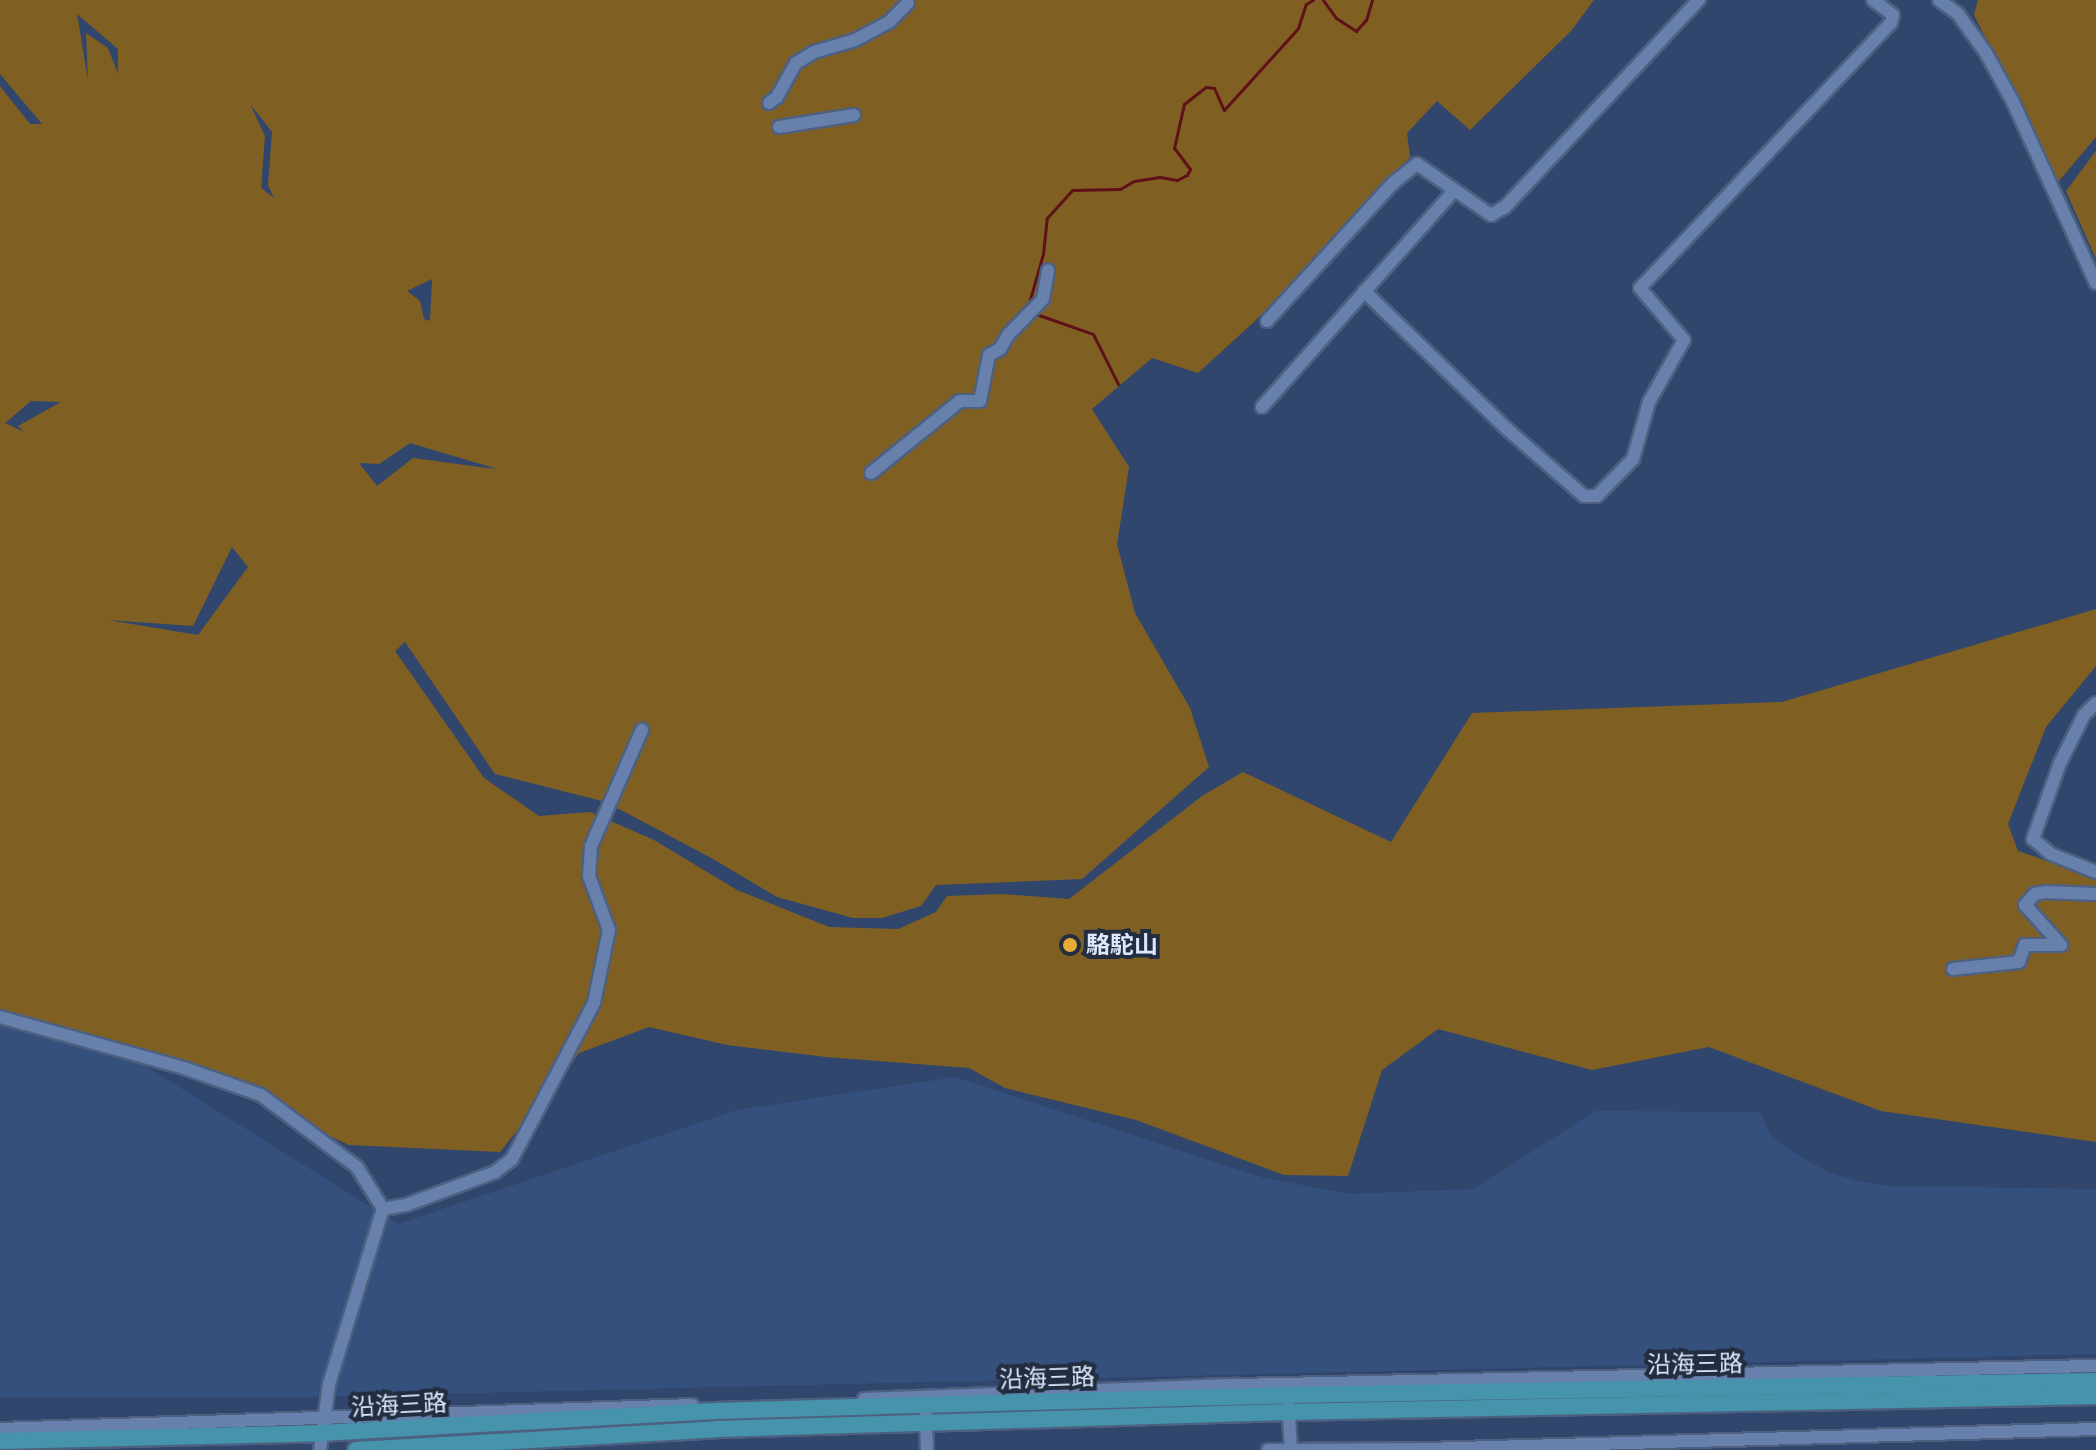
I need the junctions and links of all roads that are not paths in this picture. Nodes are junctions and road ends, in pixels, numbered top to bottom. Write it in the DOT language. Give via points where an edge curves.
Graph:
graph roads {
  1 [pos="1699,0"];
  2 [pos="1873,0"];
  3 [pos="1939,0"];
  4 [pos="908,3"];
  5 [pos="769,103"];
  6 [pos="854,115"];
  7 [pos="779,127"];
  8 [pos="1455,190"];
  9 [pos="1048,270"];
  10 [pos="2096,283"];
  11 [pos="1364,291"];
  12 [pos="1267,321"];
  13 [pos="1262,407"];
  14 [pos="871,473"];
  15 [pos="2096,703"];
  16 [pos="642,730"];
  17 [pos="2096,872"];
  18 [pos="2096,894"];
  19 [pos="1953,969"];
  20 [pos="0,1017"];
  21 [pos="383,1209"];
  22 [pos="2096,1366"];
  23 [pos="2096,1381"];
  24 [pos="1801,1387"];
  25 [pos="1703,1389"];
  26 [pos="1613,1391"];
  27 [pos="1498,1393"];
  28 [pos="1364,1396"];
  29 [pos="2096,1396"];
  30 [pos="1287,1397"];
  31 [pos="1073,1403"];
  32 [pos="925,1408"];
  33 [pos="2096,1426"];
  34 [pos="0,1429"];
  35 [pos="321,1433"];
  36 [pos="0,1441"];
  37 [pos="356,1450"];
  38 [pos="927,1450"];
  39 [pos="1268,1450"];
  40 [pos="1291,1450"];
  1 -- 8 [label="street" via="1505,207 1491,215"];
  2 -- 11 [label="street" via="1893,15 1891,23 1640,288 1684,340 1649,402 1633,459 1597,496 1584,496 1507,429"];
  3 -- 10 [label="street" via="1958,14 1999,77"];
  4 -- 5 [label="street" via="890,21 855,40 796,63"];
  6 -- 7 [label="street"];
  8 -- 11 [label="street"];
  8 -- 12 [label="street" via="1417,164 1392,184"];
  9 -- 14 [label="street" via="1043,299 989,355 980,401 960,401"];
  11 -- 13 [label="street"];
  15 -- 17 [label="street" via="2084,715 2060,763 2033,839 2051,854"];
  16 -- 21 [label="street" via="591,846 589,876 609,930 594,1003 512,1159 495,1172"];
  18 -- 19 [label="street" via="2045,892 2025,905 2061,945 2025,945 2019,962"];
  20 -- 21 [label="street" via="261,1095 357,1167"];
  21 -- 35 [label="street" via="329,1384"];
  22 -- 24 [label="street, 沿海三路"];
  23 -- 24 [label="main road, 沿海三路"];
  24 -- 25 [label="main road, 沿海三路"];
  24 -- 25 [label="street, 沿海三路"];
  24 -- 29 [label="main road, 沿海三路"];
  25 -- 26 [label="main road, 沿海三路"];
  25 -- 26 [label="street, 沿海三路"];
  26 -- 27 [label="main road, 沿海三路"];
  26 -- 27 [label="street, 沿海三路"];
  27 -- 28 [label="main road, 沿海三路"];
  27 -- 28 [label="street, 沿海三路"];
  28 -- 30 [label="main road, 沿海三路"];
  28 -- 30 [label="street, 沿海三路"];
  30 -- 31 [label="main road, 沿海三路"];
  30 -- 31 [label="street, 沿海三路"];
  30 -- 40 [label="street"];
  31 -- 32 [label="main road, 沿海三路"];
  31 -- 32 [label="street, 沿海三路"];
  32 -- 35 [label="main road, 沿海三路" via="715,1411"];
  32 -- 37 [label="main road, 沿海三路" via="717,1429"];
  32 -- 38 [label="street"];
  33 -- 40 [label="street" via="1888,1428 1874,1434"];
  34 -- 35 [label="street, 沿海三路"];
  35 -- 36 [label="main road, 沿海三路"];
  39 -- 40 [label="street"];
}
